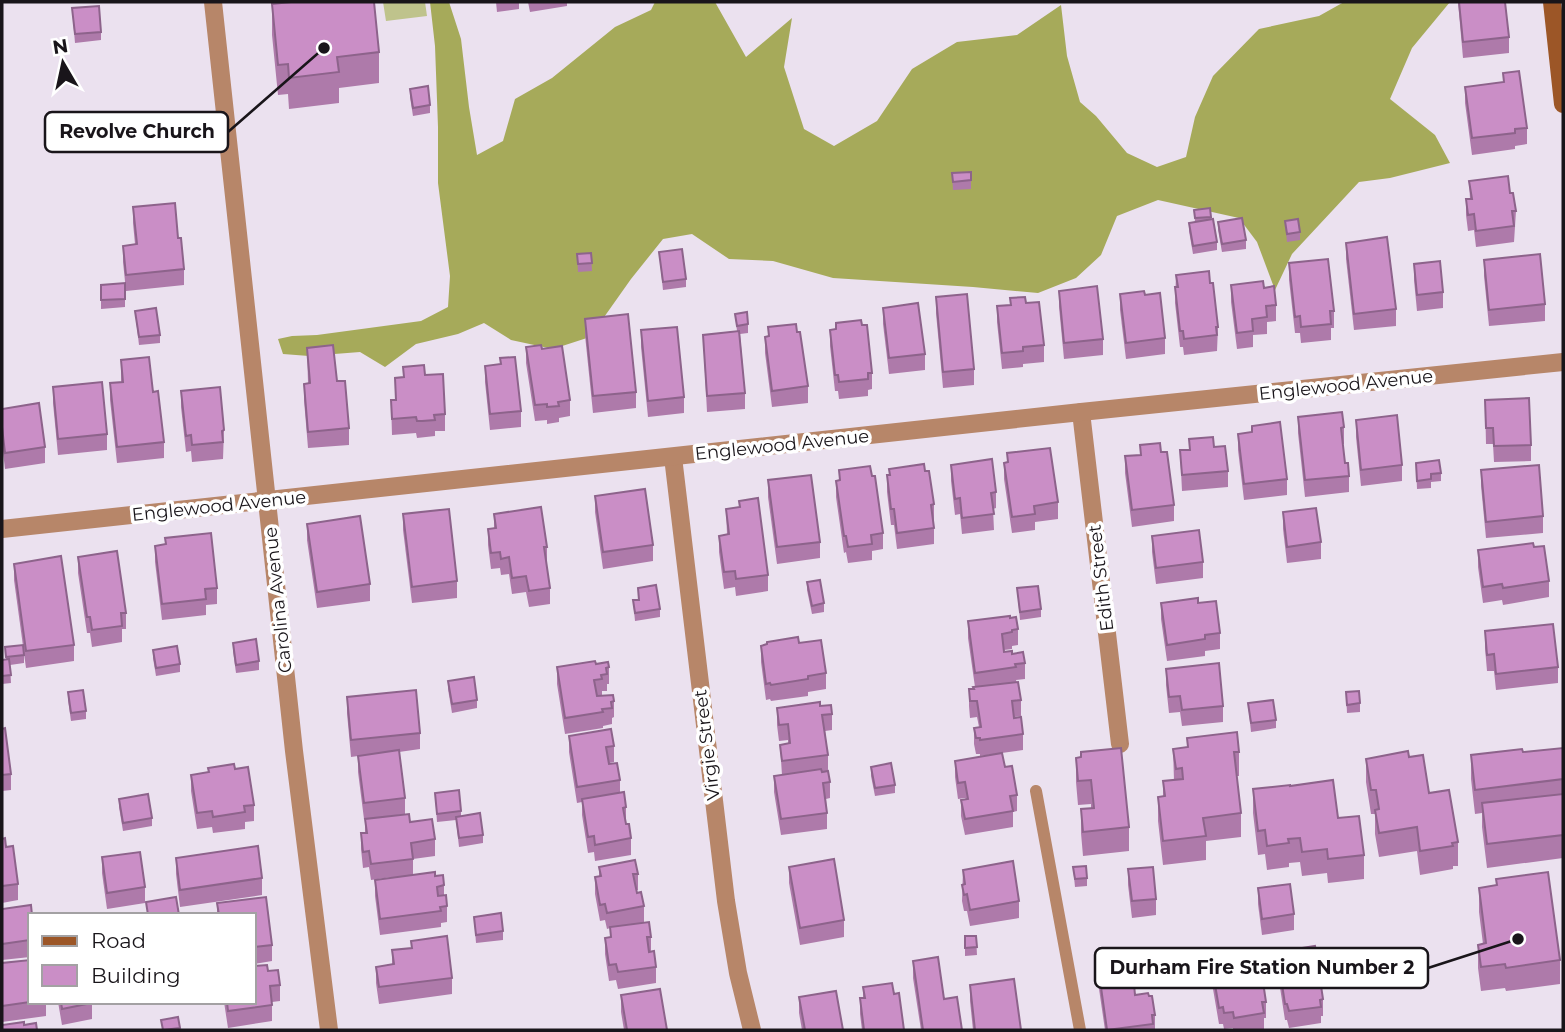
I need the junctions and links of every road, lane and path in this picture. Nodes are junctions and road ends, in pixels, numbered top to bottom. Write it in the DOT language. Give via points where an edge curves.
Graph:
graph roads {
  1 [pos="213,2"];
  2 [pos="1552,2"];
  3 [pos="1563,104"];
  4 [pos="1563,362"];
  5 [pos="1082,412"];
  6 [pos="673,457"];
  7 [pos="267,500"];
  8 [pos="2,529"];
  9 [pos="1120,744"];
  10 [pos="1036,791"];
  11 [pos="329,1030"];
  12 [pos="752,1030"];
  13 [pos="1080,1030"];
  1 -- 7 [label="street, Carolina Avenue"];
  2 -- 3 [label="street"];
  4 -- 5 [label="street, Englewood Avenue"];
  5 -- 6 [label="street, Englewood Avenue"];
  5 -- 9 [label="street, Edith Street"];
  6 -- 7 [label="street, Englewood Avenue"];
  6 -- 12 [label="street, Virgie Street" via="726,901"];
  7 -- 8 [label="street, Englewood Avenue"];
  7 -- 11 [label="street, Carolina Avenue"];
  10 -- 13 [label="lane"];
}
